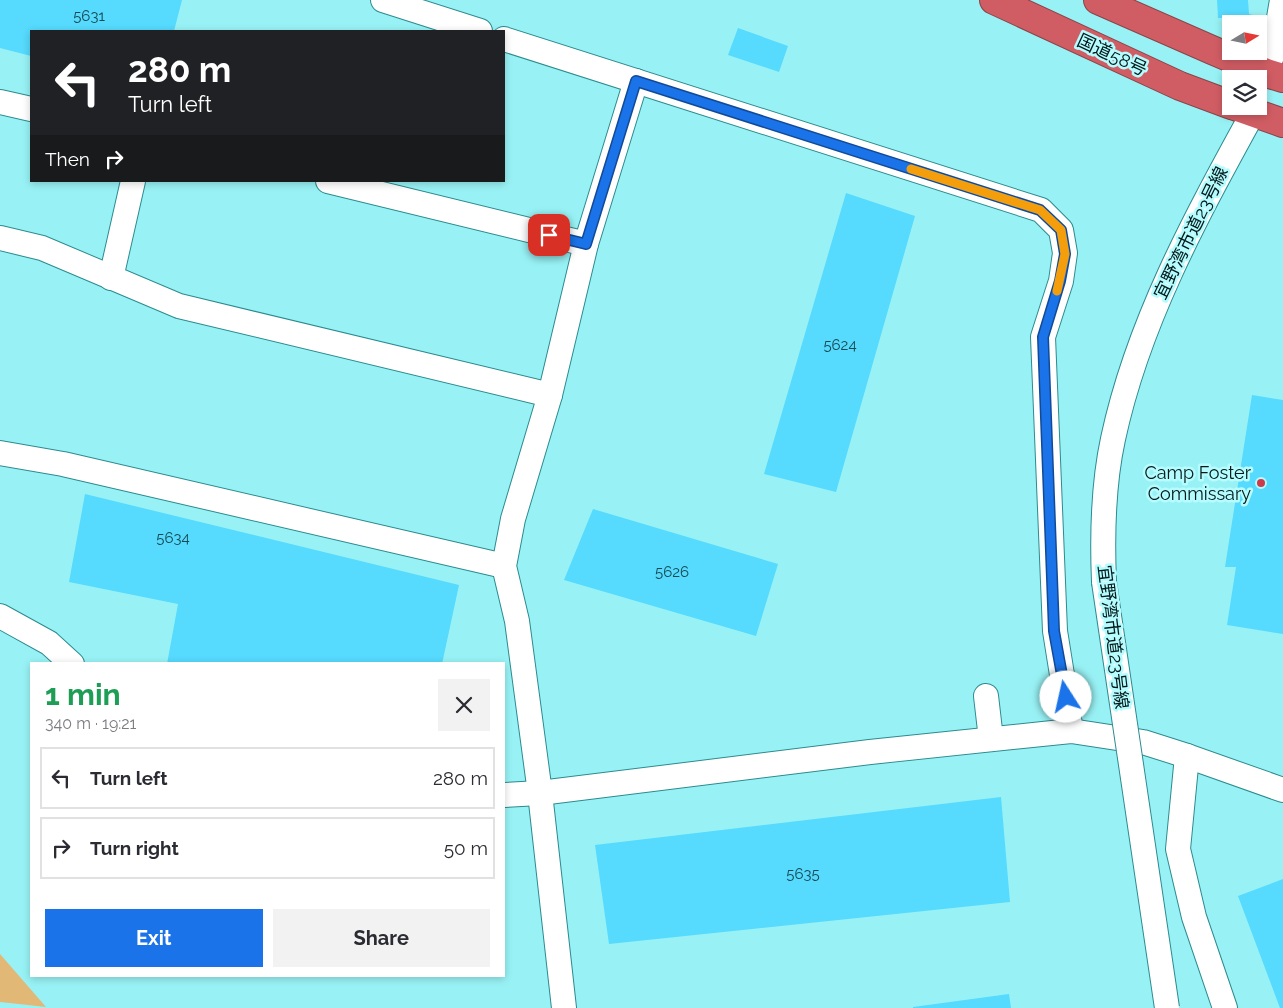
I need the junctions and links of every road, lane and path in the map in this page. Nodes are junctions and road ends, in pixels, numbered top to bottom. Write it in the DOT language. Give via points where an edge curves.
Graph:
graph roads {
  1 [pos="383,0"];
  2 [pos="994,0"];
  3 [pos="1098,0"];
  4 [pos="1282,0"];
  5 [pos="477,30"];
  6 [pos="505,39"];
  7 [pos="1275,76"];
  8 [pos="636,81"];
  9 [pos="1222,101"];
  10 [pos="0,102"];
  11 [pos="30,109"];
  12 [pos="1237,115"];
  13 [pos="1262,115"];
  14 [pos="1283,122"];
  15 [pos="133,182"];
  16 [pos="332,182"];
  17 [pos="0,238"];
  18 [pos="586,244"];
  19 [pos="111,278"];
  20 [pos="550,395"];
  21 [pos="0,453"];
  22 [pos="504,566"];
  23 [pos="0,616"];
  24 [pos="70,662"];
  25 [pos="986,696"];
  26 [pos="1077,731"];
  27 [pos="991,739"];
  28 [pos="1187,756"];
  29 [pos="1283,790"];
  30 [pos="540,793"];
  31 [pos="505,796"];
  32 [pos="564,1008"];
  33 [pos="1167,1008"];
  34 [pos="1225,1008"];
  1 -- 5 [label="street"];
  2 -- 9 [label="highway, 国道58号" via="1180,86"];
  3 -- 7 [label="highway"];
  4 -- 7 [label="street" via="1273,53"];
  6 -- 8 [label="street"];
  8 -- 18 [label="street"];
  8 -- 26 [label="street" via="1040,210 1061,230 1065,254 1043,337 1054,631"];
  10 -- 11 [label="street"];
  12 -- 33 [label="street, 宜野湾市道23号線, bridge" via="1158,298 1130,372 1108,472 1104,582"];
  13 -- 14 [label="highway, 国道58号"];
  15 -- 19 [label="street"];
  16 -- 18 [label="street"];
  17 -- 19 [label="street" via="42,248"];
  18 -- 20 [label="street"];
  19 -- 20 [label="street" via="179,306"];
  20 -- 22 [label="street" via="513,519"];
  21 -- 22 [label="street" via="73,466"];
  22 -- 30 [label="street" via="518,621"];
  23 -- 24 [label="street" via="49,643"];
  25 -- 27 [label="street"];
  26 -- 27 [label="street"];
  26 -- 28 [label="street" via="1143,742"];
  27 -- 30 [label="street"];
  28 -- 29 [label="street"];
  28 -- 34 [label="street" via="1178,849 1194,917"];
  30 -- 31 [label="street"];
  30 -- 32 [label="street"];
}
